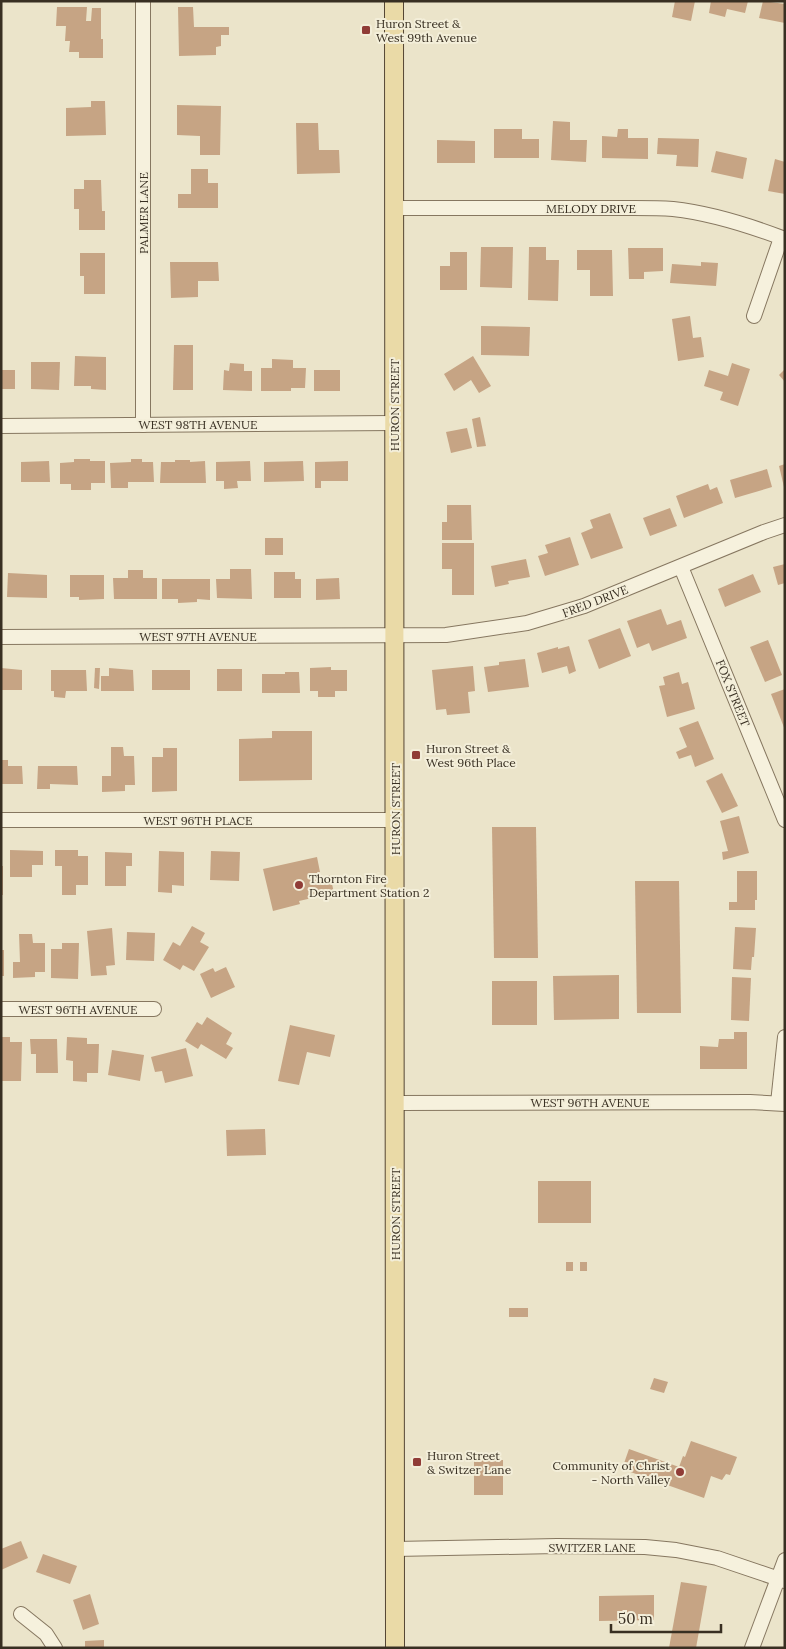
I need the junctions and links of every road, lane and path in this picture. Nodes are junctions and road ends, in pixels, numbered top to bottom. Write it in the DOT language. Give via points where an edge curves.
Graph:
graph roads {
  1 [pos="143,1"];
  2 [pos="394,1"];
  3 [pos="394,208"];
  4 [pos="783,238"];
  5 [pos="754,316"];
  6 [pos="394,423"];
  7 [pos="143,425"];
  8 [pos="1,426"];
  9 [pos="785,525"];
  10 [pos="681,567"];
  11 [pos="394,635"];
  12 [pos="1,636"];
  13 [pos="1,820"];
  14 [pos="395,820"];
  15 [pos="785,820"];
  16 [pos="1,1009"];
  17 [pos="154,1009"];
  18 [pos="785,1037"];
  19 [pos="395,1103"];
  20 [pos="781,1103"];
  21 [pos="395,1549"];
  22 [pos="785,1560"];
  23 [pos="781,1580"];
  24 [pos="22,1614"];
  25 [pos="55,1648"];
  26 [pos="395,1648"];
  27 [pos="752,1648"];
  1 -- 7 [label="street, PALMER LANE"];
  2 -- 3 [label="main road, HURON STREET"];
  3 -- 4 [label="street, MELODY DRIVE" via="672,209"];
  3 -- 6 [label="main road, HURON STREET"];
  4 -- 5 [label="street"];
  6 -- 7 [label="street, WEST 98TH AVENUE"];
  6 -- 11 [label="main road, HURON STREET"];
  7 -- 8 [label="street, WEST 98TH AVENUE"];
  9 -- 10 [label="street, FRED DRIVE"];
  10 -- 11 [label="street, FRED DRIVE" via="584,606 528,623 446,635"];
  10 -- 15 [label="street, FOX STREET"];
  11 -- 12 [label="street, WEST 97TH AVENUE"];
  11 -- 14 [label="main road, HURON STREET"];
  13 -- 14 [label="street, WEST 96TH PLACE"];
  14 -- 19 [label="main road, HURON STREET"];
  16 -- 17 [label="street, WEST 96TH AVENUE"];
  18 -- 20 [label="street"];
  19 -- 20 [label="street, WEST 96TH AVENUE"];
  19 -- 21 [label="main road, HURON STREET"];
  21 -- 23 [label="street, SWITZER LANE" via="645,1547 717,1558"];
  21 -- 26 [label="main road, HURON STREET"];
  22 -- 23 [label="street"];
  23 -- 27 [label="street"];
  24 -- 25 [label="street" via="46,1634"];
}
